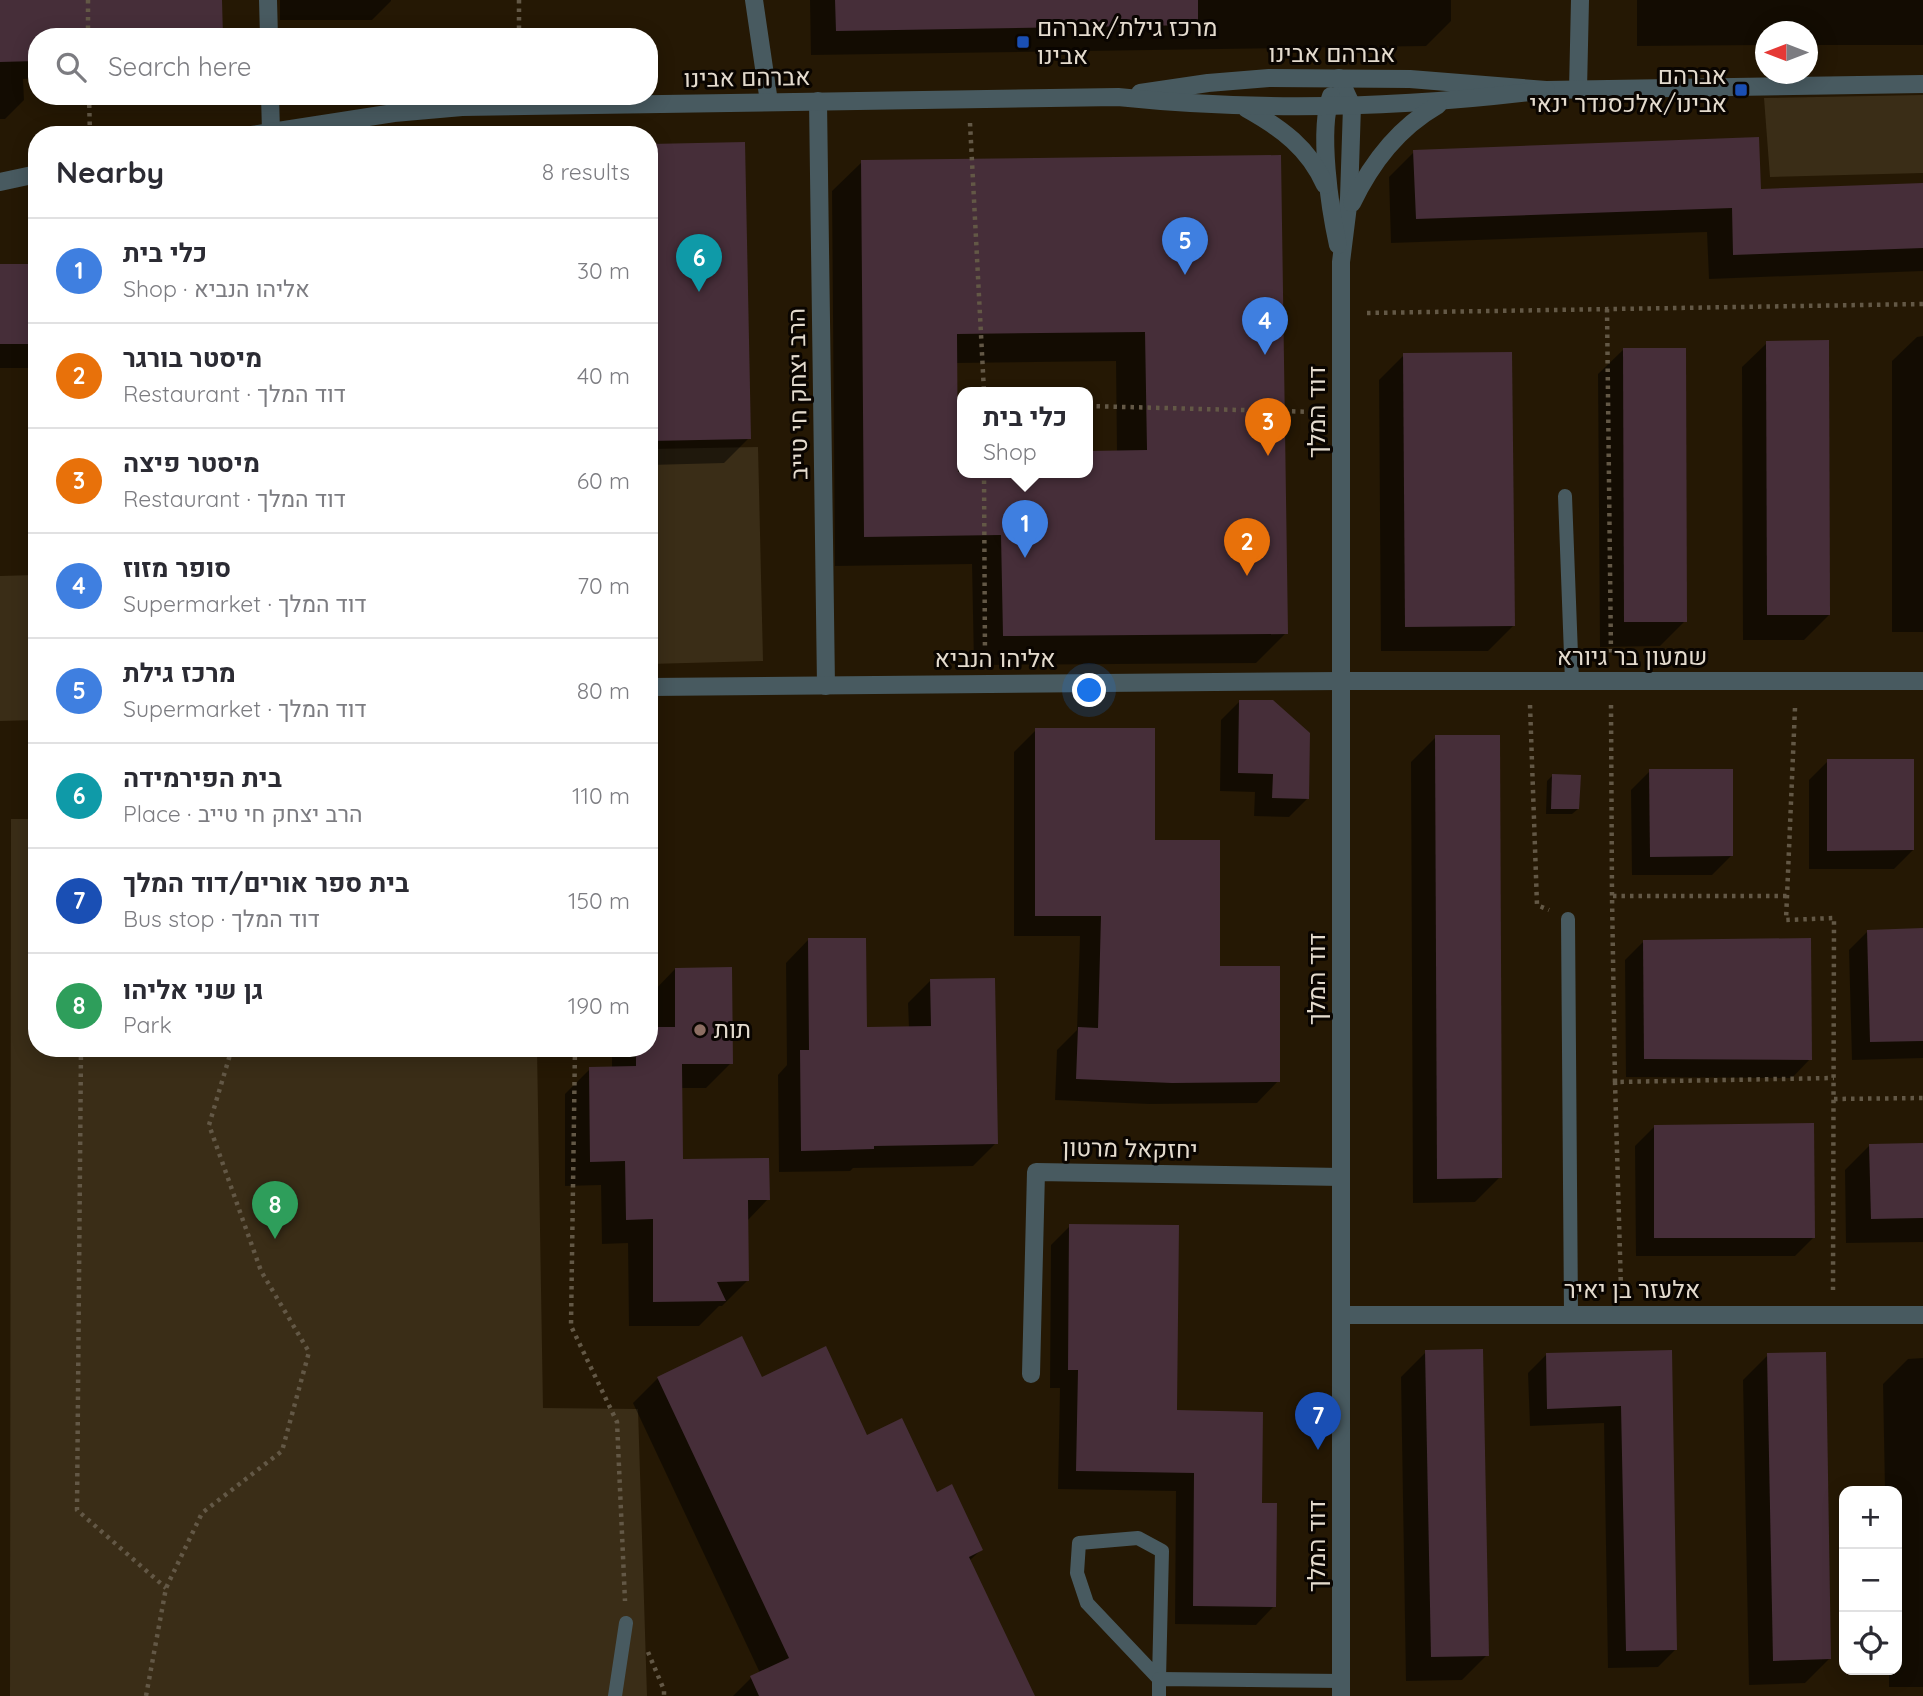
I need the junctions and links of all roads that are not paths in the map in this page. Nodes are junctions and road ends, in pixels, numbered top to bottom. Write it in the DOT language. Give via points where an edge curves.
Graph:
graph roads {
  1 [pos="268,0"];
  2 [pos="754,0"];
  3 [pos="1580,0"];
  4 [pos="269,28"];
  5 [pos="1339,78"];
  6 [pos="1923,84"];
  7 [pos="1546,90"];
  8 [pos="1578,90"];
  9 [pos="1118,97"];
  10 [pos="818,101"];
  11 [pos="769,102"];
  12 [pos="1443,102"];
  13 [pos="658,104"];
  14 [pos="270,105"];
  15 [pos="585,105"];
  16 [pos="1328,106"];
  17 [pos="1352,106"];
  18 [pos="1244,107"];
  19 [pos="271,126"];
  20 [pos="305,126"];
  21 [pos="28,176"];
  22 [pos="0,182"];
  23 [pos="1330,197"];
  24 [pos="1347,212"];
  25 [pos="1342,262"];
  26 [pos="1566,496"];
  27 [pos="1342,681"];
  28 [pos="1572,681"];
  29 [pos="1923,681"];
  30 [pos="826,685"];
  31 [pos="658,687"];
  32 [pos="1568,919"];
  33 [pos="1342,1177"];
  34 [pos="1342,1315"];
  35 [pos="1571,1315"];
  36 [pos="1923,1315"];
  37 [pos="1031,1374"];
  38 [pos="626,1623"];
  39 [pos="1159,1679"];
  40 [pos="1258,1680"];
  41 [pos="1341,1689"];
  42 [pos="615,1696"];
  43 [pos="1159,1696"];
  44 [pos="1257,1696"];
  1 -- 4 [label="street"];
  2 -- 11 [label="street"];
  3 -- 8 [label="street"];
  5 -- 7 [label="street, אברהם אבינו"];
  5 -- 9 [label="street, אברהם אבינו" via="1208,83"];
  5 -- 16 [label="street, דוד המלך"];
  5 -- 17 [label="street, דוד המלך"];
  6 -- 8 [label="street, אברהם אבינו"];
  7 -- 8 [label="street, אברהם אבינו"];
  7 -- 12 [label="street, אברהם אבינו"];
  9 -- 10 [label="street, אברהם אבינו"];
  9 -- 18 [label="street, אברהם אבינו"];
  10 -- 11 [label="street, אברהם אבינו"];
  10 -- 30 [label="street, הרב יצחק חי טייב"];
  11 -- 13 [label="street, אברהם אבינו"];
  12 -- 17 [label="street, אברהם אבינו"];
  12 -- 24 [label="street" via="1389,143"];
  14 -- 19 [label="street"];
  15 -- 20 [label="street, אברהם אבינו" via="462,107"];
  16 -- 17 [label="street, אברהם אבינו"];
  16 -- 18 [label="street, אברהם אבינו"];
  16 -- 23 [label="street, דוד המלך"];
  17 -- 24 [label="street, דוד המלך"];
  18 -- 23 [label="street" via="1297,141"];
  21 -- 22 [label="street"];
  23 -- 25 [label="street, דוד המלך"];
  24 -- 25 [label="street, דוד המלך"];
  25 -- 27 [label="street, דוד המלך"];
  26 -- 28 [label="lane"];
  27 -- 28 [label="street, שמעון בר גיורא"];
  27 -- 30 [label="street, אליהו הנביא"];
  27 -- 33 [label="street, דוד המלך"];
  28 -- 29 [label="street, שמעון בר גיורא"];
  30 -- 31 [label="street, אליהו הנביא"];
  32 -- 35 [label="lane"];
  33 -- 34 [label="street, דוד המלך"];
  33 -- 37 [label="street, יחזקאל מרטון" via="1036,1172"];
  34 -- 35 [label="street, אלעזר בן יאיר"];
  34 -- 41 [label="street, דוד המלך"];
  35 -- 36 [label="street, אלעזר בן יאיר"];
  38 -- 42 [label="lane"];
  39 -- 39 [label="lane" via="1162,1551 1138,1538 1079,1543 1077,1573 1087,1602"];
  39 -- 40 [label="lane"];
  39 -- 43 [label="lane"];
  40 -- 41 [label="lane"];
  40 -- 44 [label="lane"];
}
